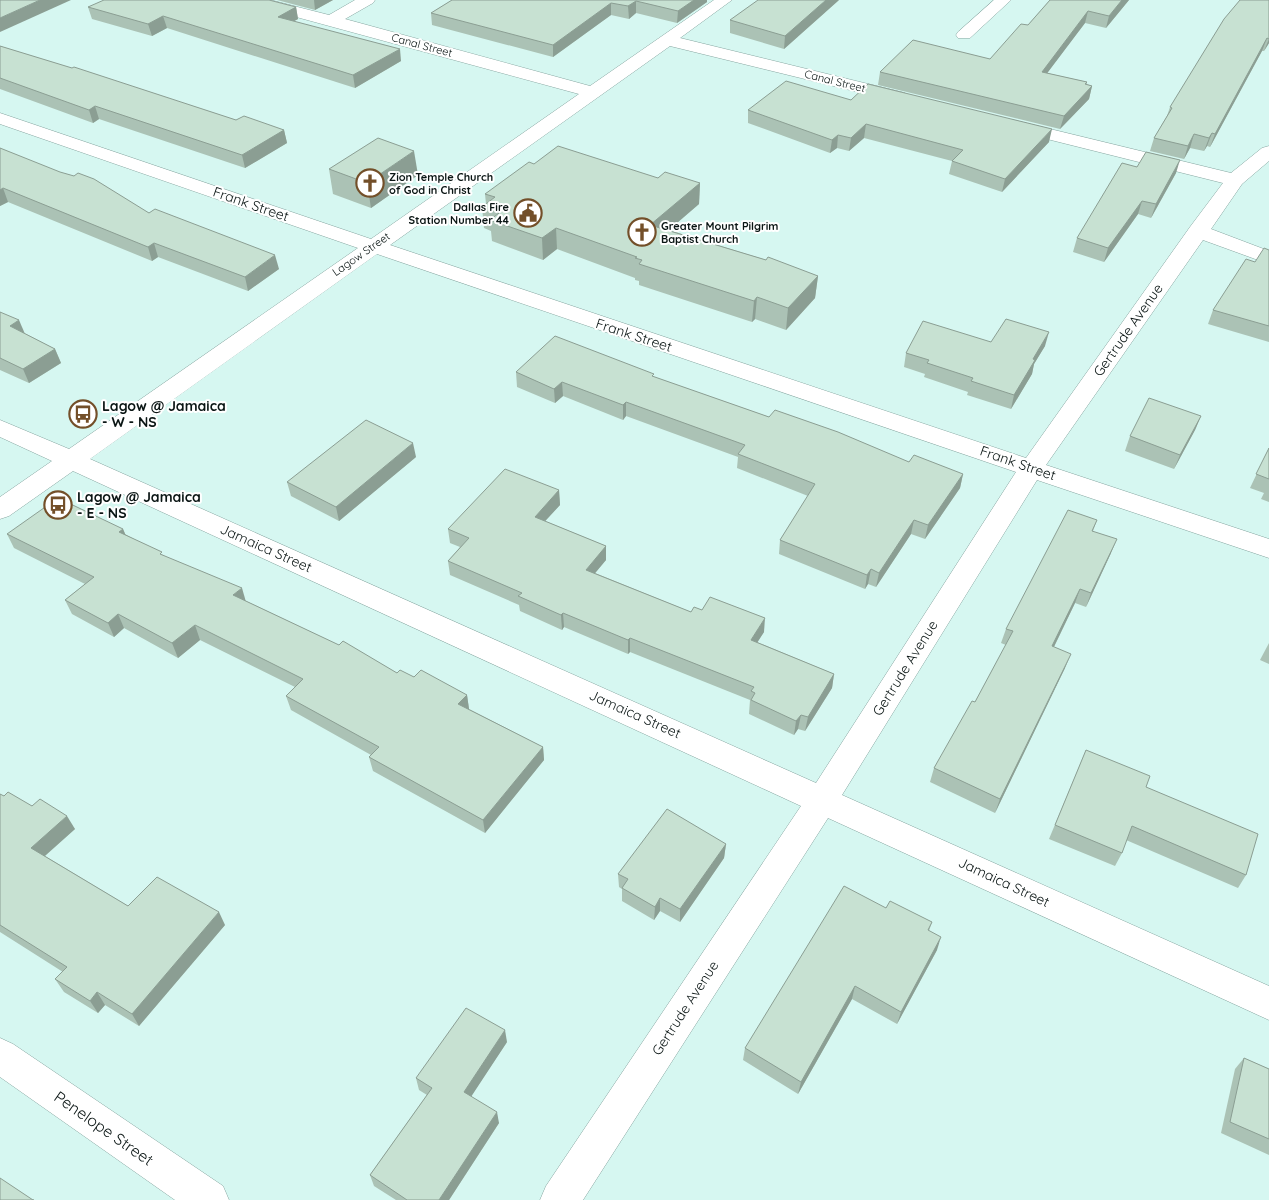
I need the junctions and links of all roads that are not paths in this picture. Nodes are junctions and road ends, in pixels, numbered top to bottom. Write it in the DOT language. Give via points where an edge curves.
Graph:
graph roads {
  1 [pos="251,0"];
  2 [pos="367,0"];
  3 [pos="724,0"];
  4 [pos="1003,0"];
  5 [pos="331,20"];
  6 [pos="964,35"];
  7 [pos="667,40"];
  8 [pos="593,92"];
  9 [pos="918,102"];
  10 [pos="0,118"];
  11 [pos="994,121"];
  12 [pos="1269,152"];
  13 [pos="1235,180"];
  14 [pos="1197,231"];
  15 [pos="372,246"];
  16 [pos="1269,258"];
  17 [pos="0,428"];
  18 [pos="71,460"];
  19 [pos="1032,467"];
  20 [pos="0,510"];
  21 [pos="1269,549"];
  22 [pos="823,799"];
  23 [pos="1269,1003"];
  24 [pos="0,1056"];
  25 [pos="209,1200"];
  26 [pos="560,1200"];
  1 -- 5 [label="street, Canal Street"];
  2 -- 5 [label="street"];
  3 -- 7 [label="street, Lagow Street"];
  4 -- 6 [label="street"];
  5 -- 8 [label="street, Canal Street"];
  7 -- 8 [label="street, Lagow Street"];
  7 -- 9 [label="street, Canal Street"];
  8 -- 15 [label="street, Lagow Street"];
  10 -- 15 [label="street, Frank Street"];
  11 -- 13 [label="street"];
  12 -- 13 [label="street, Gertrude Avenue"];
  13 -- 14 [label="street, Gertrude Avenue"];
  14 -- 16 [label="street"];
  14 -- 19 [label="street, Gertrude Avenue"];
  15 -- 18 [label="street, Lagow Street"];
  15 -- 19 [label="street, Frank Street"];
  17 -- 18 [label="street, Jamaica Street"];
  18 -- 20 [label="street, Lagow Street"];
  18 -- 22 [label="street, Jamaica Street"];
  19 -- 21 [label="street, Frank Street"];
  19 -- 22 [label="street, Gertrude Avenue"];
  22 -- 23 [label="street, Jamaica Street"];
  22 -- 26 [label="street, Gertrude Avenue"];
  24 -- 25 [label="street, Penelope Street"];
}
